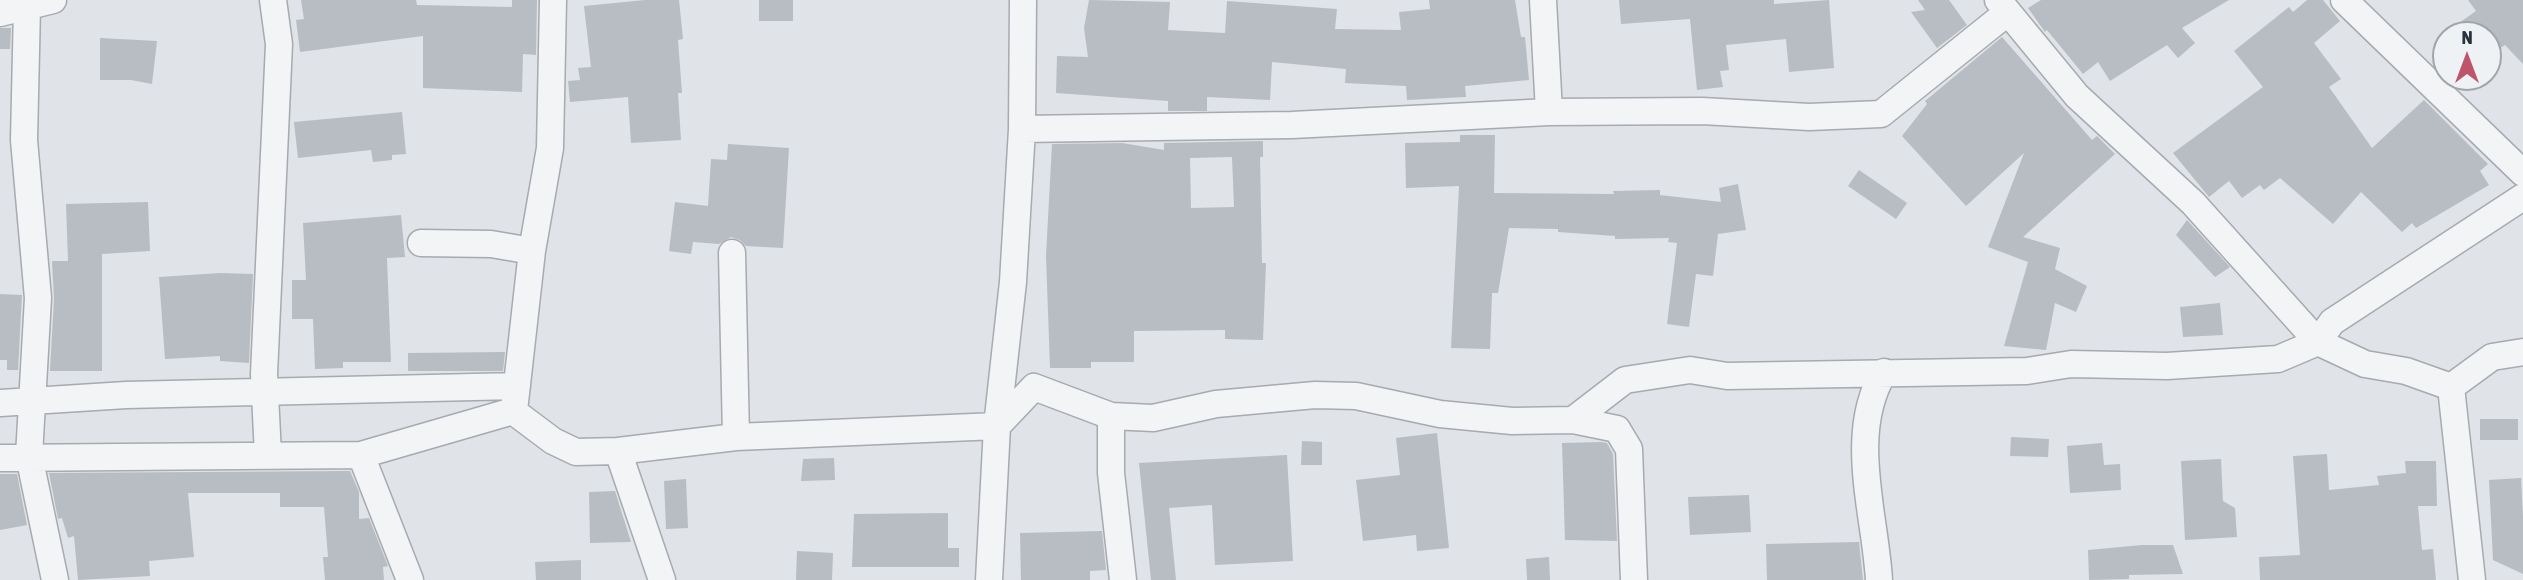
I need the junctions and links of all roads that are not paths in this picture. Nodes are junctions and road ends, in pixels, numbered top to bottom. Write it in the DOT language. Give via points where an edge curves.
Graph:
graph roads {
  1 [pos="53,0"];
  2 [pos="272,0"];
  3 [pos="553,0"];
  4 [pos="1023,0"];
  5 [pos="1543,0"];
  6 [pos="2344,0"];
  7 [pos="2003,6"];
  8 [pos="27,7"];
  9 [pos="0,13"];
  10 [pos="1549,112"];
  11 [pos="1022,129"];
  12 [pos="2523,173"];
  13 [pos="2523,197"];
  14 [pos="421,243"];
  15 [pos="532,251"];
  16 [pos="732,253"];
  17 [pos="2318,342"];
  18 [pos="2523,352"];
  19 [pos="1884,372"];
  20 [pos="2451,387"];
  21 [pos="266,394"];
  22 [pos="515,398"];
  23 [pos="0,403"];
  24 [pos="31,403"];
  25 [pos="1111,416"];
  26 [pos="1573,420"];
  27 [pos="997,426"];
  28 [pos="736,438"];
  29 [pos="618,451"];
  30 [pos="268,455"];
  31 [pos="361,455"];
  32 [pos="29,456"];
  33 [pos="0,458"];
  34 [pos="55,580"];
  35 [pos="410,580"];
  36 [pos="662,580"];
  37 [pos="989,580"];
  38 [pos="1123,580"];
  39 [pos="1634,580"];
  40 [pos="1879,580"];
  41 [pos="2472,580"];
  1 -- 8 [label="street"];
  2 -- 21 [label="street" via="279,44"];
  3 -- 15 [label="street" via="550,148"];
  4 -- 11 [label="street"];
  5 -- 10 [label="street"];
  6 -- 12 [label="street"];
  7 -- 10 [label="street" via="1881,114"];
  7 -- 17 [label="street" via="2077,96 2193,203"];
  8 -- 9 [label="street"];
  8 -- 24 [label="street" via="24,140 38,298"];
  10 -- 11 [label="street" via="1292,125"];
  11 -- 27 [label="street" via="1013,282"];
  13 -- 17 [label="street" via="2332,322"];
  14 -- 15 [label="street" via="491,244"];
  15 -- 22 [label="street"];
  16 -- 28 [label="street"];
  17 -- 19 [label="street" via="2278,359 2167,366 2071,364 2026,371"];
  17 -- 20 [label="street" via="2365,364 2406,371"];
  18 -- 20 [label="street" via="2492,357"];
  19 -- 26 [label="street" via="1727,376 1690,370 1625,380"];
  19 -- 40 [label="street" via="1872,391 1866,461"];
  20 -- 41 [label="street"];
  21 -- 22 [label="street"];
  21 -- 24 [label="street" via="126,395"];
  21 -- 30 [label="street"];
  22 -- 29 [label="street" via="553,441 576,452"];
  22 -- 31 [label="street"];
  23 -- 24 [label="street"];
  24 -- 32 [label="street"];
  25 -- 26 [label="street" via="1153,418 1216,404 1315,395 1356,396 1488,419"];
  25 -- 27 [label="street" via="1034,387"];
  25 -- 38 [label="street" via="1111,473"];
  26 -- 39 [label="street" via="1617,429 1629,449"];
  27 -- 28 [label="street"];
  27 -- 37 [label="street"];
  28 -- 29 [label="street"];
  29 -- 36 [label="street"];
  30 -- 31 [label="street"];
  30 -- 32 [label="street"];
  31 -- 35 [label="street"];
  32 -- 33 [label="street"];
  32 -- 34 [label="street"];
}
